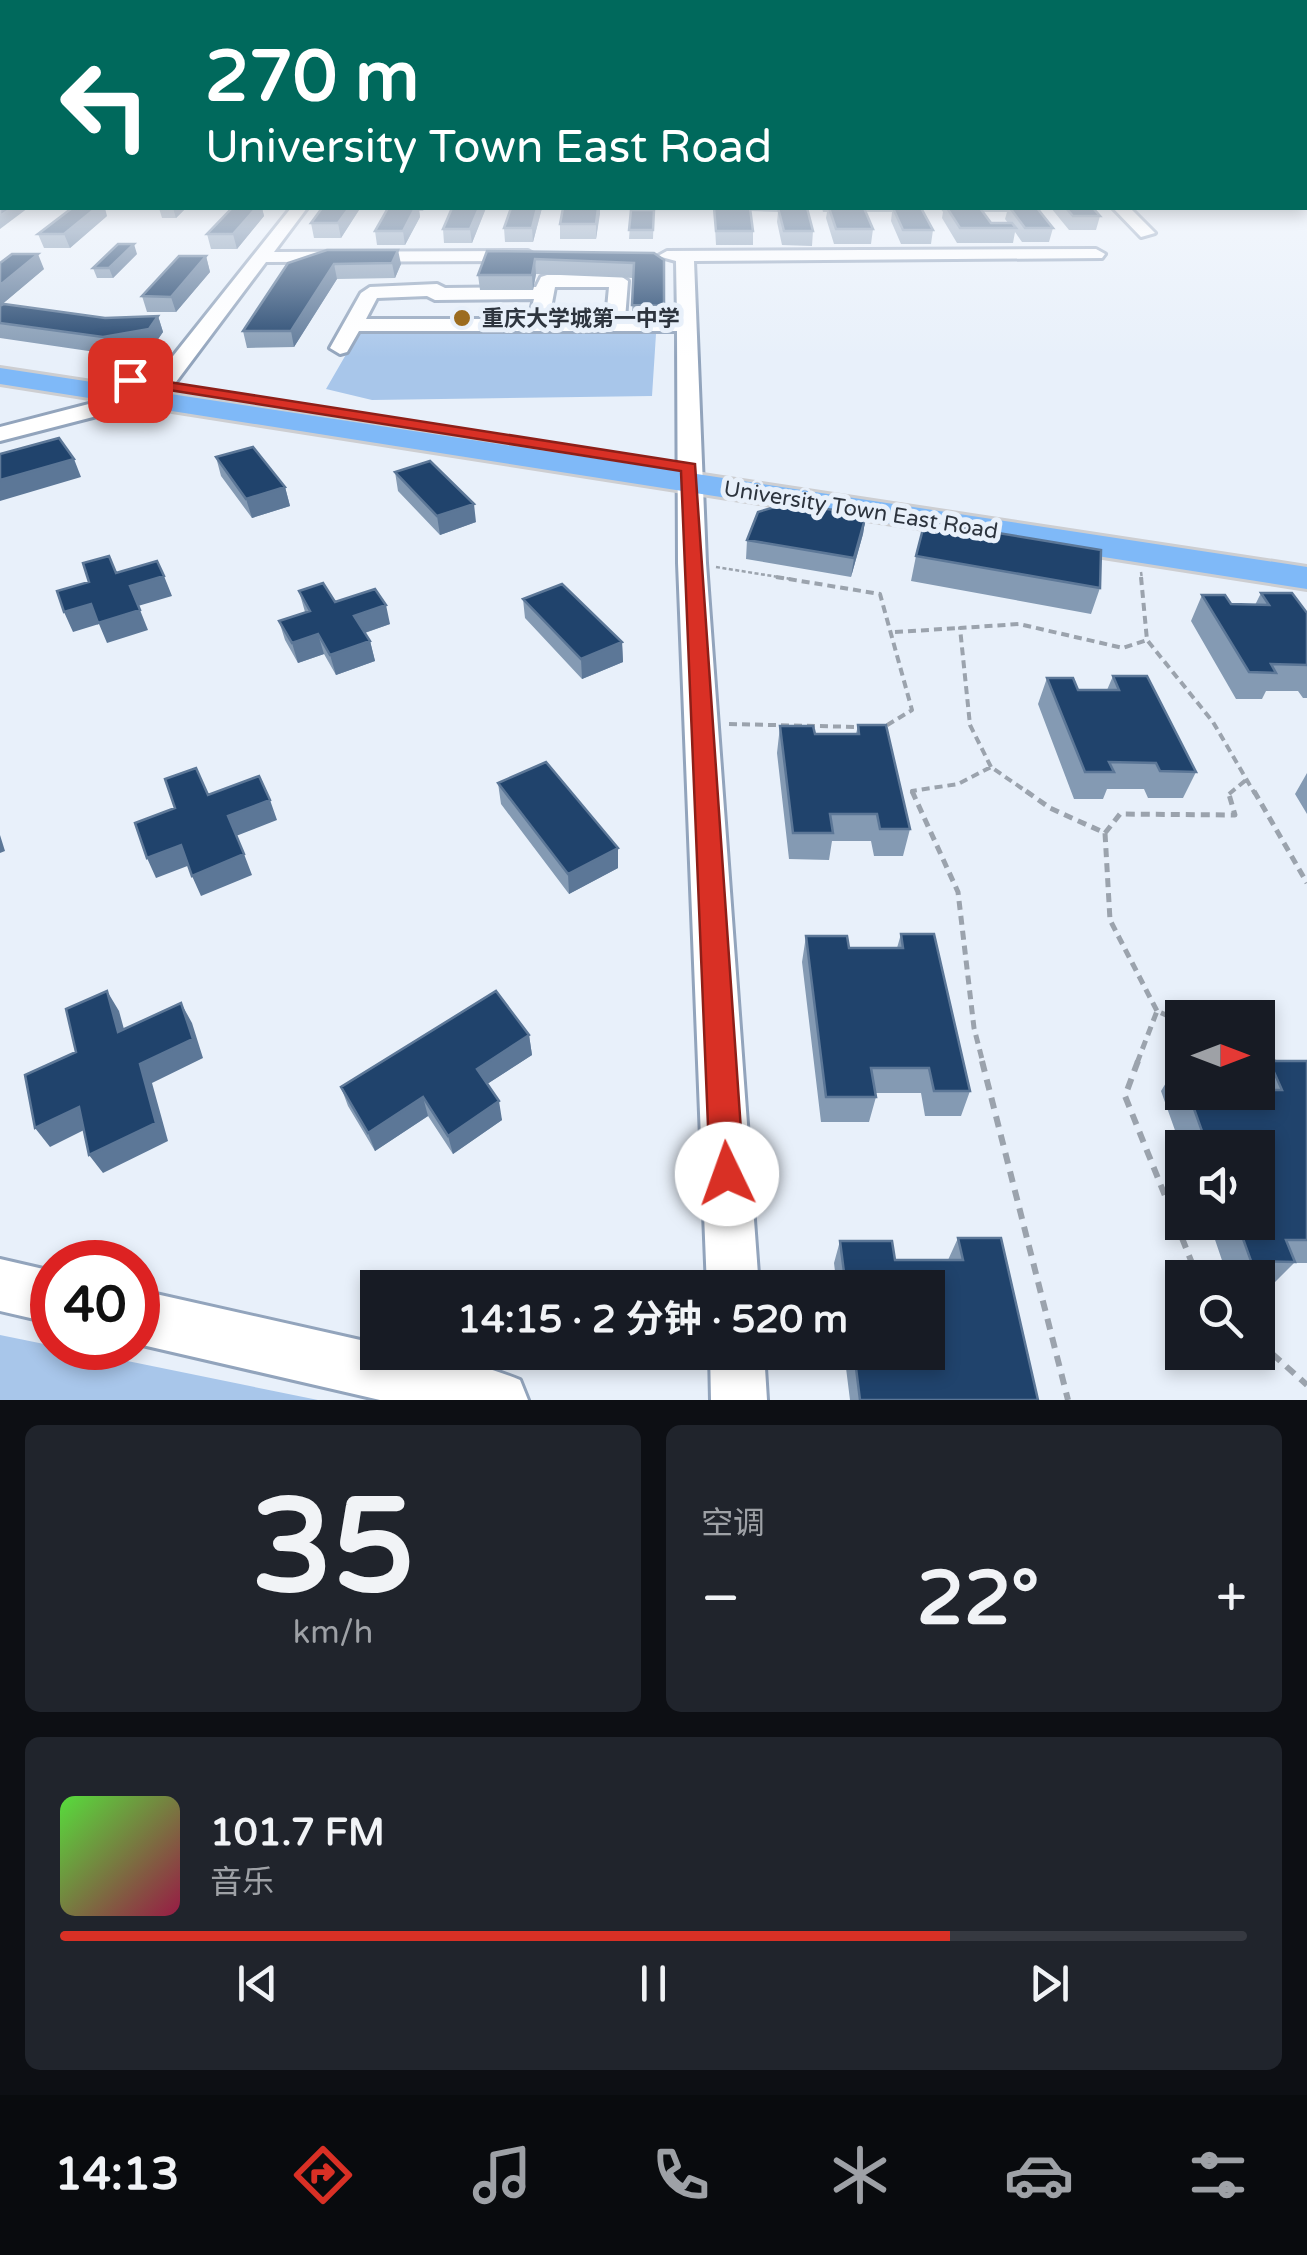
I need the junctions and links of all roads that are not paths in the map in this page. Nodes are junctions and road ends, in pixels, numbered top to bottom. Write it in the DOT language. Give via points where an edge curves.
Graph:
graph roads {
  1 [pos="284,227"];
  2 [pos="1141,227"];
  3 [pos="1147,233"];
  4 [pos="1096,254"];
  5 [pos="452,256"];
  6 [pos="549,256"];
  7 [pos="646,256"];
  8 [pos="684,256"];
  9 [pos="262,257"];
  10 [pos="436,292"];
  11 [pos="545,293"];
  12 [pos="353,325"];
  13 [pos="422,325"];
  14 [pos="538,325"];
  15 [pos="615,325"];
  16 [pos="686,326"];
  17 [pos="340,348"];
  18 [pos="0,362"];
  19 [pos="0,376"];
  20 [pos="155,390"];
  21 [pos="0,434"];
  22 [pos="689,475"];
  23 [pos="1303,577"];
  24 [pos="732,1270"];
  25 [pos="0,1285"];
  26 [pos="30,1292"];
  27 [pos="160,1322"];
  28 [pos="738,1370"];
  29 [pos="500,1400"];
  30 [pos="739,1400"];
  1 -- 9 [label="street"];
  2 -- 3 [label="street"];
  4 -- 8 [label="street"];
  5 -- 6 [label="street"];
  5 -- 9 [label="street"];
  5 -- 10 [label="street"];
  7 -- 8 [label="street"];
  8 -- 16 [label="street"];
  9 -- 20 [label="street"];
  10 -- 11 [label="street"];
  10 -- 12 [label="street" via="370,292"];
  10 -- 13 [label="street"];
  11 -- 14 [label="street"];
  11 -- 15 [label="street" via="547,281 619,281"];
  12 -- 13 [label="street"];
  12 -- 17 [label="street"];
  13 -- 14 [label="street"];
  14 -- 15 [label="street"];
  15 -- 16 [label="street"];
  16 -- 22 [label="street"];
  18 -- 20 [label="main road, University Town East Road"];
  19 -- 20 [label="main road, University Town East Road"];
  20 -- 21 [label="street"];
  20 -- 22 [label="main road, University Town East Road"];
  22 -- 23 [label="main road, University Town East Road"];
  22 -- 24 [label="street"];
  25 -- 26 [label="street"];
  27 -- 29 [label="street"];
  28 -- 30 [label="street"];
}
